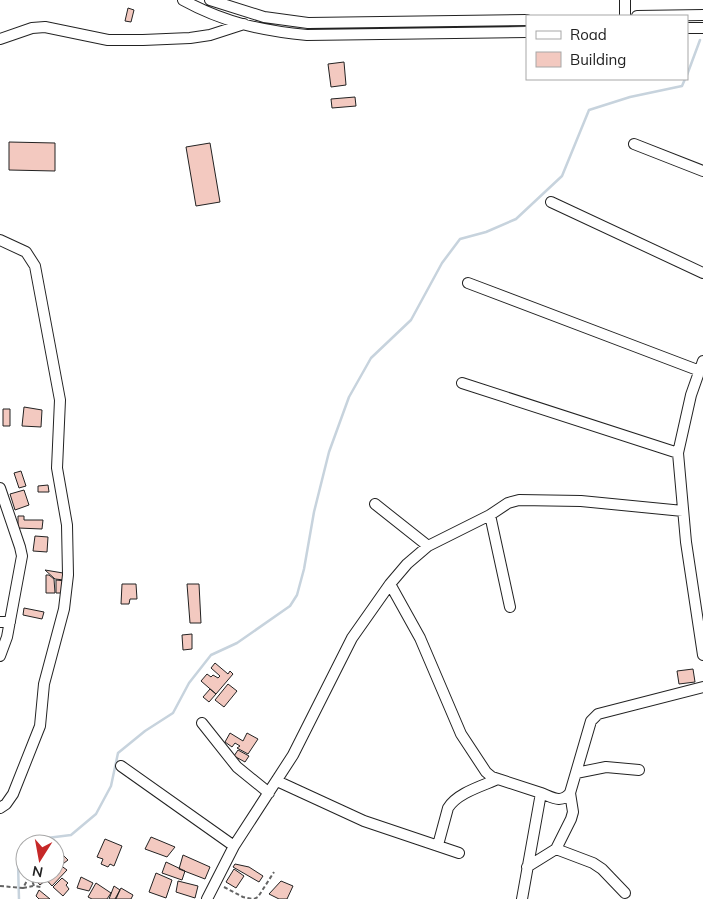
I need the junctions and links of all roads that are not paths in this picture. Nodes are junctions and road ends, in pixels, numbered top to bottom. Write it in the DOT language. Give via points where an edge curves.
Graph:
graph roads {
  1 [pos="183,0"];
  2 [pos="210,0"];
  3 [pos="625,0"];
  4 [pos="625,15"];
  5 [pos="688,15"];
  6 [pos="703,15"];
  7 [pos="264,17"];
  8 [pos="526,20"];
  9 [pos="244,24"];
  10 [pos="688,28"];
  11 [pos="703,28"];
  12 [pos="526,32"];
  13 [pos="0,39"];
  14 [pos="634,144"];
  15 [pos="703,171"];
  16 [pos="551,202"];
  17 [pos="0,240"];
  18 [pos="703,273"];
  19 [pos="468,283"];
  20 [pos="703,360"];
  21 [pos="700,371"];
  22 [pos="462,383"];
  23 [pos="691,395"];
  24 [pos="703,395"];
  25 [pos="678,453"];
  26 [pos="0,488"];
  27 [pos="375,504"];
  28 [pos="683,511"];
  29 [pos="490,515"];
  30 [pos="428,546"];
  31 [pos="390,584"];
  32 [pos="510,607"];
  33 [pos="5,622"];
  34 [pos="703,655"];
  35 [pos="0,656"];
  36 [pos="703,687"];
  37 [pos="202,723"];
  38 [pos="121,766"];
  39 [pos="639,770"];
  40 [pos="576,772"];
  41 [pos="498,779"];
  42 [pos="277,781"];
  43 [pos="269,793"];
  44 [pos="541,793"];
  45 [pos="570,793"];
  46 [pos="0,808"];
  47 [pos="438,845"];
  48 [pos="234,846"];
  49 [pos="556,849"];
  50 [pos="459,853"];
  51 [pos="527,867"];
  52 [pos="625,893"];
  53 [pos="207,899"];
  54 [pos="522,899"];
  1 -- 9 [label="street" via="207,13"];
  2 -- 7 [label="street"];
  3 -- 4 [label="street"];
  5 -- 6 [label="street"];
  7 -- 8 [label="street" via="308,22"];
  7 -- 9 [label="street"];
  9 -- 12 [label="street" via="274,32 307,35"];
  9 -- 13 [label="street" via="190,38 108,40 45,27"];
  10 -- 11 [label="street"];
  14 -- 15 [label="street"];
  16 -- 18 [label="street"];
  17 -- 46 [label="street" via="26,252 35,266 60,400 57,468 68,541 64,609 44,684 40,726 13,794"];
  19 -- 21 [label="street"];
  20 -- 21 [label="street"];
  21 -- 23 [label="street"];
  22 -- 25 [label="street"];
  23 -- 24 [label="street"];
  23 -- 25 [label="street"];
  25 -- 28 [label="street"];
  26 -- 33 [label="street" via="22,556"];
  27 -- 30 [label="street"];
  28 -- 29 [label="street" via="581,501 519,500"];
  28 -- 34 [label="street"];
  29 -- 30 [label="street"];
  29 -- 32 [label="street"];
  30 -- 31 [label="street"];
  31 -- 41 [label="street" via="420,638 461,734 486,772"];
  31 -- 42 [label="street" via="352,638"];
  33 -- 35 [label="street" via="6,642"];
  36 -- 40 [label="street" via="598,714 591,721"];
  37 -- 43 [label="street" via="237,767"];
  38 -- 48 [label="street"];
  39 -- 40 [label="street" via="606,767"];
  40 -- 45 [label="street"];
  41 -- 44 [label="street"];
  41 -- 47 [label="street" via="451,803"];
  42 -- 43 [label="street"];
  42 -- 47 [label="street" via="364,821"];
  43 -- 48 [label="street"];
  44 -- 45 [label="street" via="559,800"];
  44 -- 51 [label="street"];
  45 -- 49 [label="street" via="572,819"];
  47 -- 50 [label="street"];
  48 -- 53 [label="street"];
  49 -- 51 [label="street"];
  49 -- 52 [label="street" via="593,863"];
  51 -- 54 [label="street"];
}
